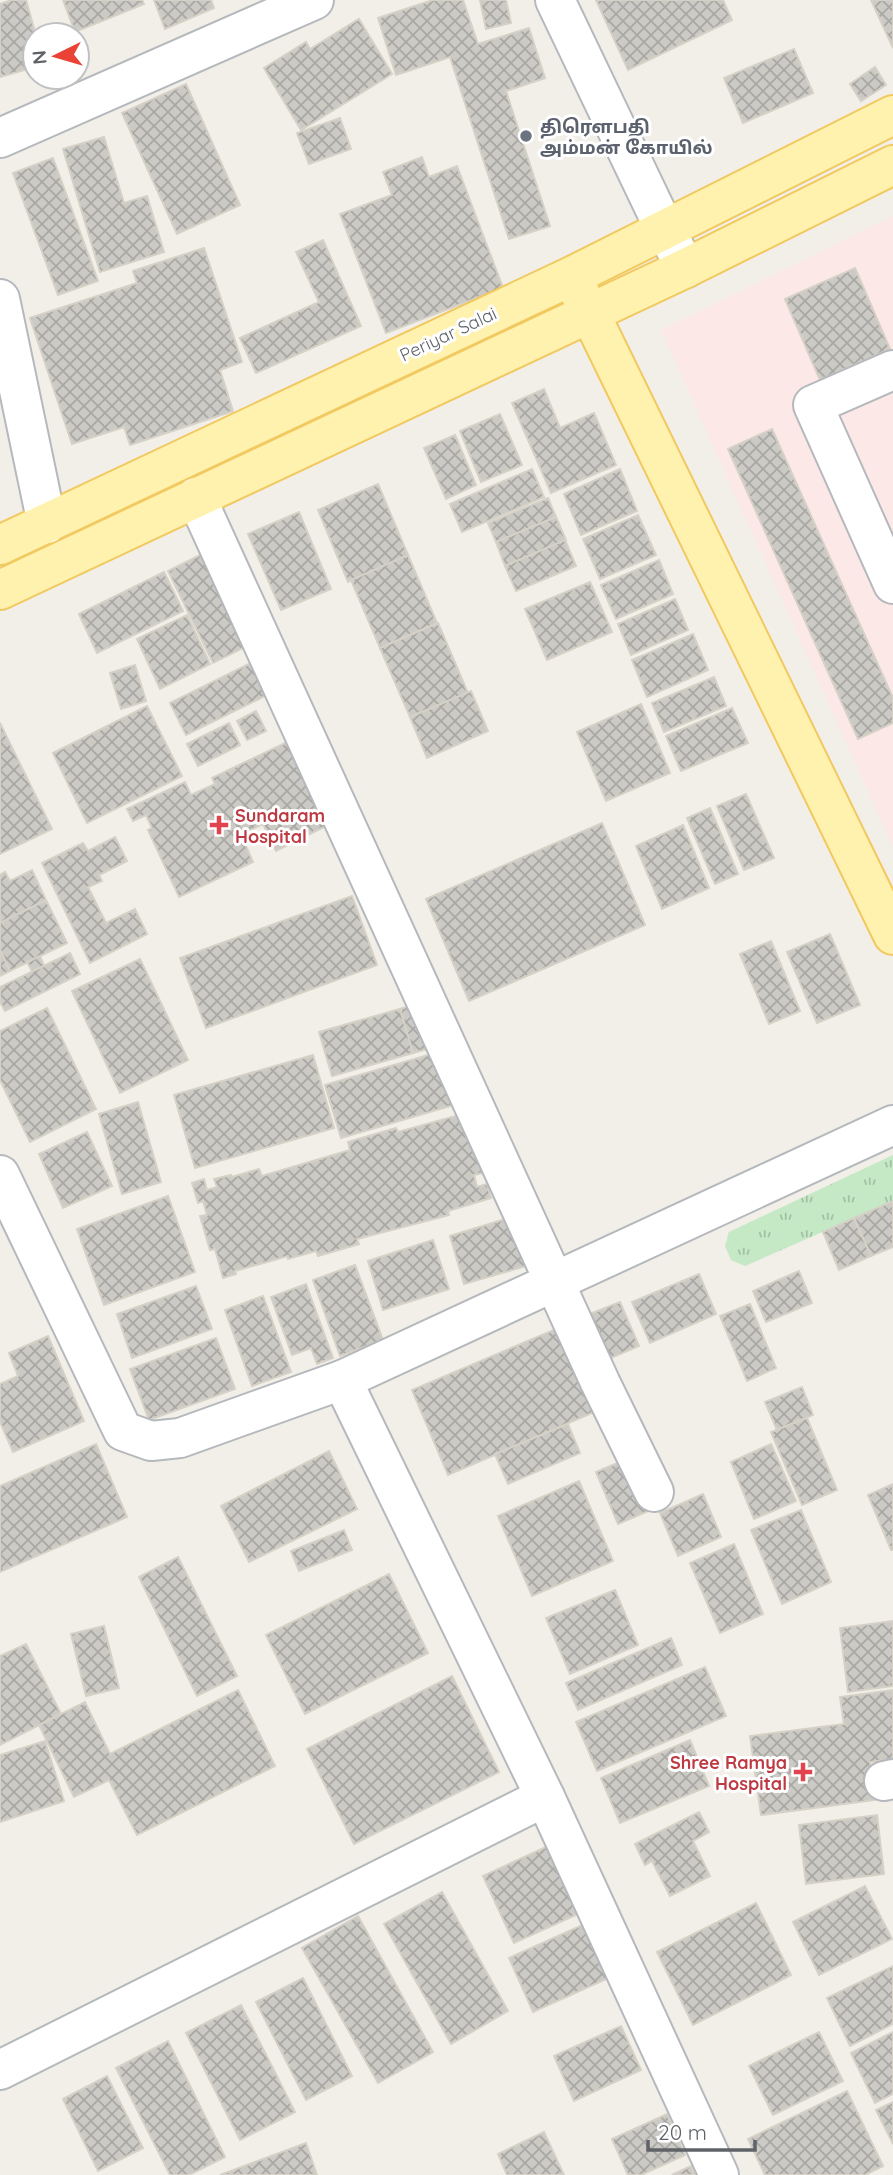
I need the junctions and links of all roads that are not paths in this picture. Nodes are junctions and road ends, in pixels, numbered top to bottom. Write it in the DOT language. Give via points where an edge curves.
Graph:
graph roads {
  1 [pos="314,0"];
  2 [pos="555,0"];
  3 [pos="893,115"];
  4 [pos="0,138"];
  5 [pos="893,165"];
  6 [pos="665,229"];
  7 [pos="686,268"];
  8 [pos="572,276"];
  9 [pos="0,299"];
  10 [pos="588,314"];
  11 [pos="893,370"];
  12 [pos="197,497"];
  13 [pos="47,524"];
  14 [pos="0,545"];
  15 [pos="893,584"];
  16 [pos="0,590"];
  17 [pos="893,935"];
  18 [pos="893,1125"];
  19 [pos="0,1175"];
  20 [pos="555,1282"];
  21 [pos="342,1380"];
  22 [pos="654,1492"];
  23 [pos="545,1797"];
  24 [pos="0,2070"];
  25 [pos="719,2175"];
  1 -- 4 [label="street"];
  2 -- 6 [label="street"];
  3 -- 6 [label="main road, Periyar Salai"];
  5 -- 7 [label="main road"];
  6 -- 7 [label="street"];
  6 -- 8 [label="main road, Periyar Salai"];
  7 -- 10 [label="main road"];
  8 -- 10 [label="main road"];
  8 -- 13 [label="main road, Periyar Salai"];
  9 -- 13 [label="street"];
  10 -- 12 [label="main road"];
  10 -- 17 [label="main road"];
  11 -- 15 [label="street" via="813,405"];
  12 -- 16 [label="main road"];
  12 -- 20 [label="street"];
  13 -- 14 [label="main road, Periyar Salai"];
  18 -- 20 [label="street"];
  19 -- 21 [label="street" via="123,1430 151,1441 180,1438"];
  20 -- 21 [label="street"];
  20 -- 22 [label="street"];
  21 -- 23 [label="street"];
  23 -- 24 [label="street"];
  23 -- 25 [label="street"];
}
